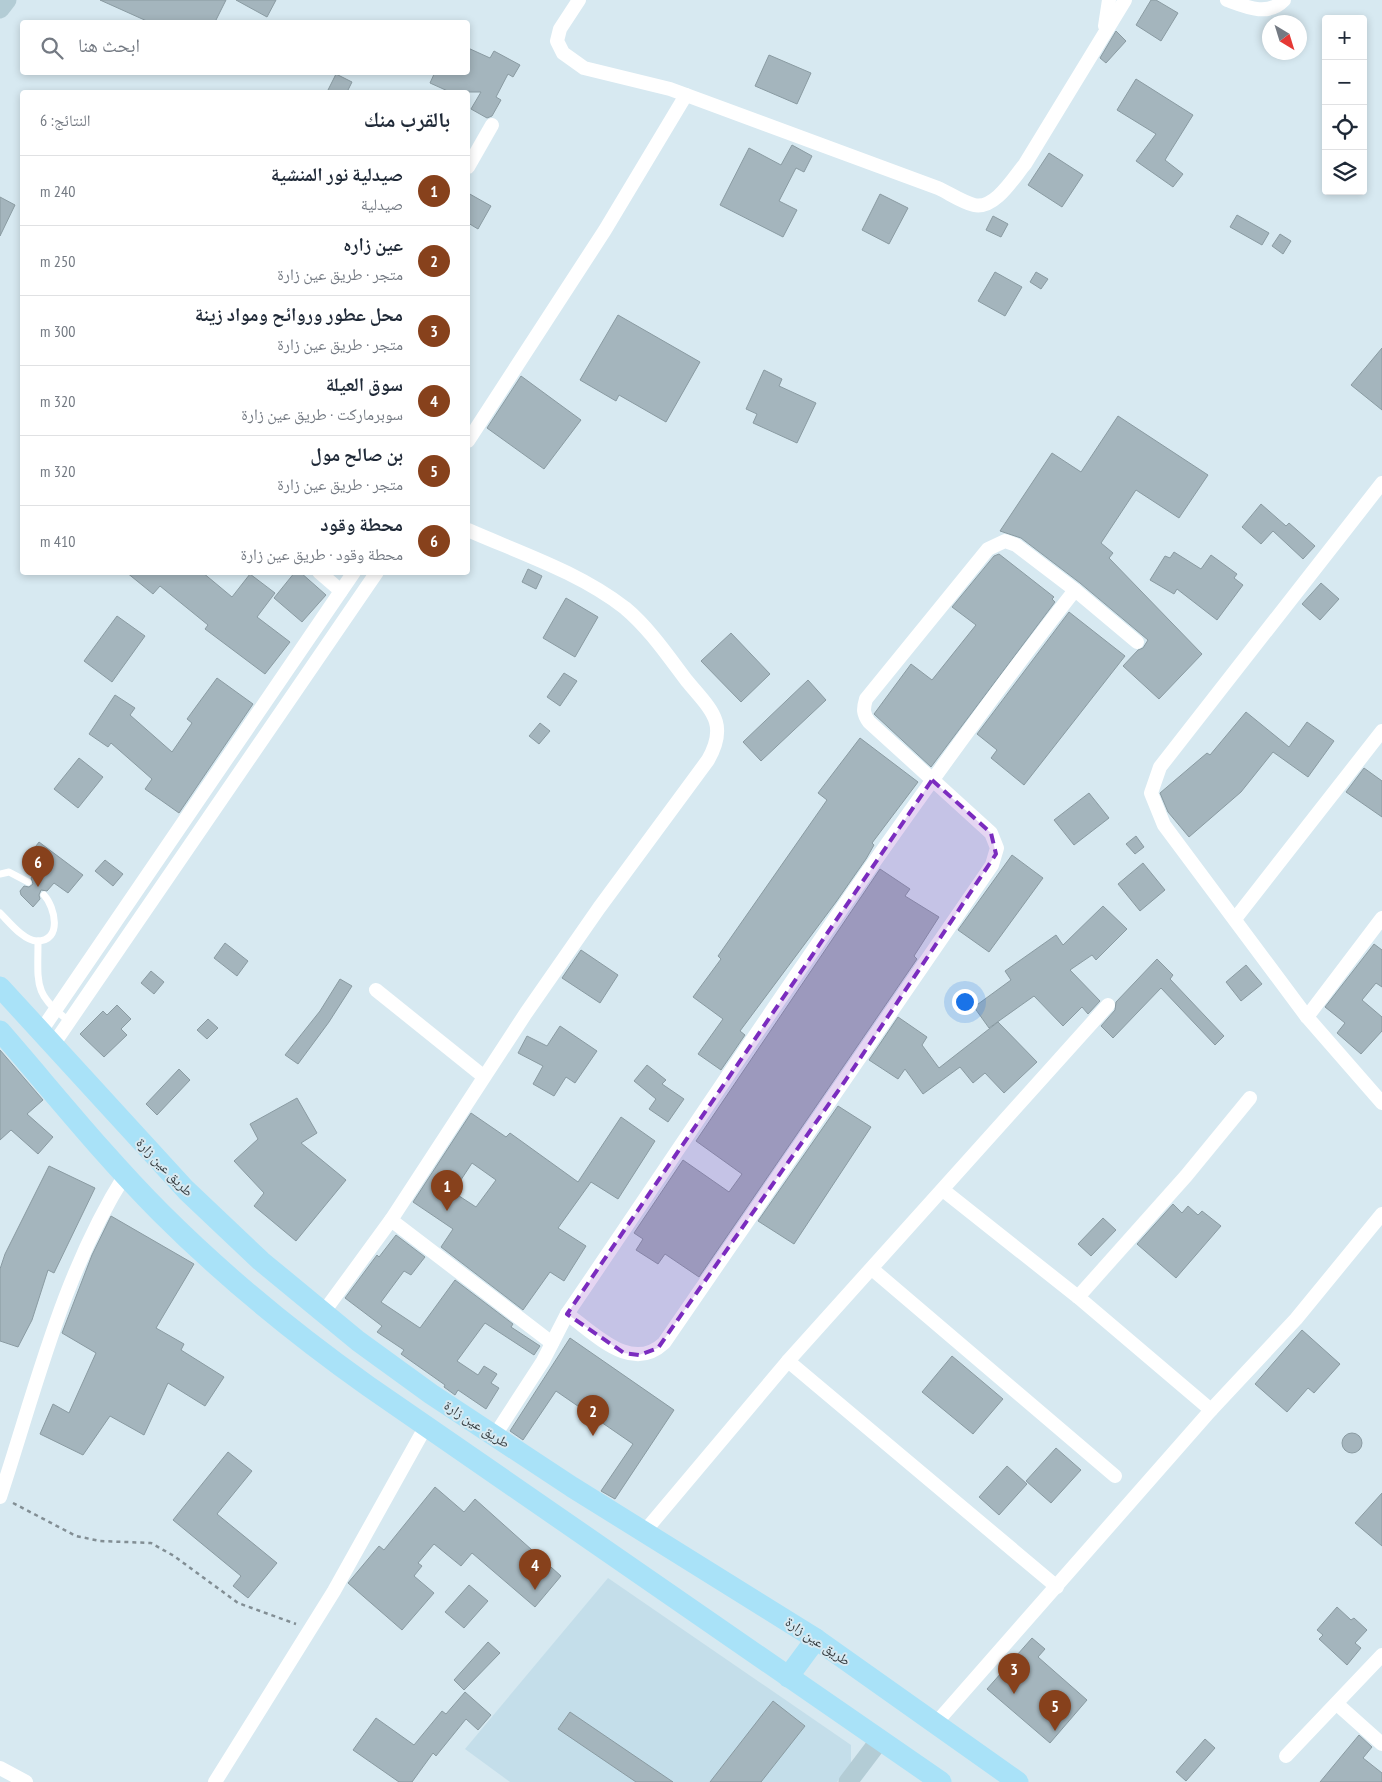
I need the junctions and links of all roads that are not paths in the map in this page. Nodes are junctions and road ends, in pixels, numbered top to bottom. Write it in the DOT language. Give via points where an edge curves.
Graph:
graph roads {
  1 [pos="7,0"];
  2 [pos="579,0"];
  3 [pos="1109,0"];
  4 [pos="1125,0"];
  5 [pos="1227,0"];
  6 [pos="1284,0"];
  7 [pos="0,9"];
  8 [pos="1102,36"];
  9 [pos="686,94"];
  10 [pos="492,125"];
  11 [pos="470,164"];
  12 [pos="470,438"];
  13 [pos="1382,483"];
  14 [pos="470,531"];
  15 [pos="323,575"];
  16 [pos="352,575"];
  17 [pos="375,575"];
  18 [pos="1075,590"];
  19 [pos="341,591"];
  20 [pos="1137,642"];
  21 [pos="1382,731"];
  22 [pos="932,780"];
  23 [pos="0,874"];
  24 [pos="28,882"];
  25 [pos="44,895"];
  26 [pos="0,913"];
  27 [pos="1382,918"];
  28 [pos="1235,919"];
  29 [pos="38,942"];
  30 [pos="0,987"];
  31 [pos="376,990"];
  32 [pos="1108,1004"];
  33 [pos="55,1011"];
  34 [pos="1307,1017"];
  35 [pos="70,1022"];
  36 [pos="0,1031"];
  37 [pos="47,1038"];
  38 [pos="483,1076"];
  39 [pos="1380,1095"];
  40 [pos="1250,1098"];
  41 [pos="125,1176"];
  42 [pos="943,1190"];
  43 [pos="1382,1214"];
  44 [pos="391,1220"];
  45 [pos="872,1269"];
  46 [pos="1078,1297"];
  47 [pos="323,1313"];
  48 [pos="567,1314"];
  49 [pos="552,1343"];
  50 [pos="788,1361"];
  51 [pos="1211,1410"];
  52 [pos="426,1426"];
  53 [pos="495,1435"];
  54 [pos="1115,1476"];
  55 [pos="0,1497"];
  56 [pos="645,1530"];
  57 [pos="1057,1587"];
  58 [pos="816,1639"];
  59 [pos="1382,1655"];
  60 [pos="788,1677"];
  61 [pos="1336,1704"];
  62 [pos="936,1723"];
  63 [pos="879,1741"];
  64 [pos="1382,1744"];
  65 [pos="1286,1756"];
  66 [pos="0,1768"];
  67 [pos="1011,1780"];
  68 [pos="26,1782"];
  69 [pos="215,1782"];
  70 [pos="848,1782"];
  71 [pos="941,1782"];
  1 -- 7 [label="street"];
  2 -- 9 [label="street" via="560,29 557,41 563,53 584,68 653,83"];
  3 -- 8 [label="street"];
  4 -- 8 [label="street"];
  5 -- 6 [label="street" via="1268,10"];
  8 -- 9 [label="street" via="1025,164 991,202 976,205"];
  9 -- 12 [label="street" via="605,230"];
  10 -- 11 [label="street"];
  13 -- 28 [label="street" via="1160,767 1151,793 1164,825"];
  14 -- 38 [label="street" via="595,588 625,609 649,632 687,680 712,713 719,729 717,744 708,760 599,908"];
  15 -- 19 [label="street"];
  16 -- 19 [label="street"];
  17 -- 35 [label="street"];
  18 -- 20 [label="street"];
  18 -- 22 [label="street"];
  18 -- 22 [label="street" via="1016,545 1005,541 996,543 988,548 866,699 864,715 869,722"];
  19 -- 33 [label="street"];
  21 -- 28 [label="street"];
  22 -- 48 [label="street"];
  22 -- 48 [label="street" via="991,833 996,843 996,854 856,1065 658,1348 638,1356 624,1353"];
  23 -- 24 [label="lane" via="9,872"];
  25 -- 29 [label="lane" via="53,908 55,923 49,935"];
  26 -- 29 [label="lane" via="26,937"];
  27 -- 34 [label="street"];
  28 -- 34 [label="street"];
  29 -- 33 [label="lane" via="41,991"];
  30 -- 37 [label="main road, طريق عين زارة"];
  31 -- 38 [label="street"];
  32 -- 42 [label="street"];
  33 -- 35 [label="lane"];
  33 -- 37 [label="street"];
  34 -- 39 [label="street"];
  35 -- 37 [label="street"];
  36 -- 41 [label="main road"];
  37 -- 47 [label="main road, طريق عين زارة" via="186,1190"];
  38 -- 44 [label="street"];
  40 -- 46 [label="street" via="1186,1176"];
  41 -- 52 [label="main road" via="206,1256 270,1311 326,1356"];
  41 -- 55 [label="street" via="78,1263"];
  42 -- 45 [label="street"];
  42 -- 46 [label="street"];
  43 -- 51 [label="street" via="1296,1319"];
  44 -- 47 [label="street"];
  44 -- 49 [label="street"];
  45 -- 50 [label="street"];
  45 -- 54 [label="street"];
  46 -- 51 [label="street"];
  47 -- 53 [label="main road, طريق عين زارة" via="394,1368"];
  48 -- 49 [label="street"];
  49 -- 53 [label="street"];
  50 -- 56 [label="street"];
  50 -- 57 [label="street"];
  51 -- 57 [label="street"];
  52 -- 60 [label="main road"];
  52 -- 69 [label="street" via="356,1554"];
  53 -- 56 [label="main road, طريق عين زارة" via="572,1487"];
  56 -- 58 [label="main road, طريق عين زارة"];
  57 -- 62 [label="street"];
  58 -- 60 [label="main road"];
  58 -- 62 [label="main road, طريق عين زارة"];
  59 -- 61 [label="street"];
  60 -- 63 [label="main road"];
  61 -- 64 [label="street"];
  61 -- 65 [label="street"];
  62 -- 67 [label="main road, طريق عين زارة"];
  63 -- 70 [label="street"];
  63 -- 71 [label="main road"];
  66 -- 68 [label="street"];
}
